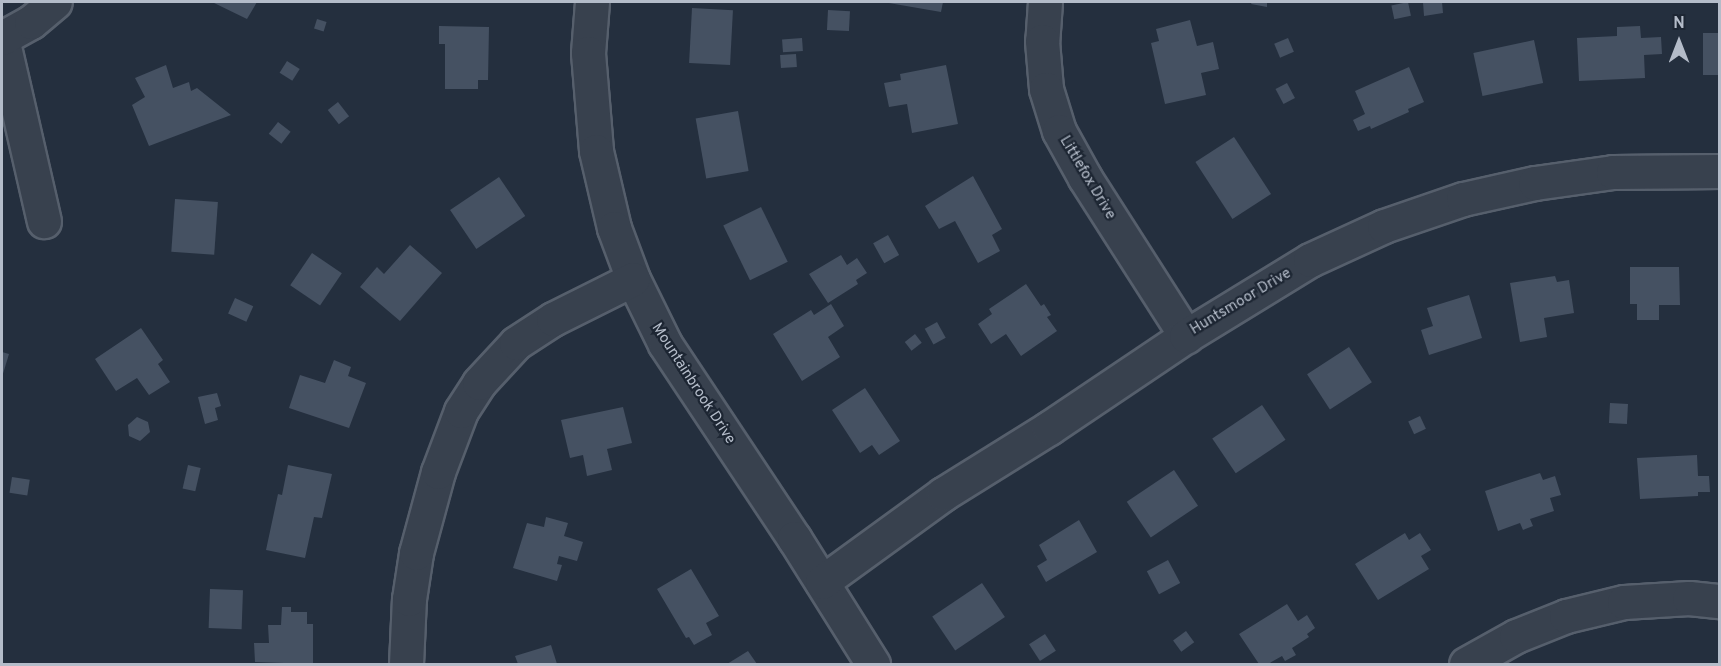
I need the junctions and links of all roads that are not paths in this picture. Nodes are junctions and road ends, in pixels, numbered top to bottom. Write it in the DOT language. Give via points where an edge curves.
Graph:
graph roads {
  1 [pos="55,2"];
  2 [pos="592,2"];
  3 [pos="1046,2"];
  4 [pos="2,38"];
  5 [pos="1719,171"];
  6 [pos="44,221"];
  7 [pos="633,279"];
  8 [pos="1186,336"];
  9 [pos="822,582"];
  10 [pos="1719,601"];
  11 [pos="406,664"];
  12 [pos="873,664"];
  13 [pos="1466,664"];
  1 -- 4 [label="street" via="31,22"];
  2 -- 7 [label="street, Mountainbrook Drive" via="589,86 596,151 614,228"];
  3 -- 8 [label="street, Littlefox Drive" via="1042,41 1046,89 1059,131"];
  4 -- 6 [label="street"];
  5 -- 8 [label="street, Huntsmoor Drive" via="1613,172 1463,199 1384,226 1310,261"];
  7 -- 9 [label="street, Mountainbrook Drive" via="665,344"];
  7 -- 11 [label="street" via="553,319 516,343 479,383 461,411 438,472 416,553"];
  8 -- 9 [label="street, Huntsmoor Drive" via="944,494"];
  9 -- 12 [label="street, Mountainbrook Drive"];
  10 -- 13 [label="street" via="1689,598 1624,602 1516,636"];
}
